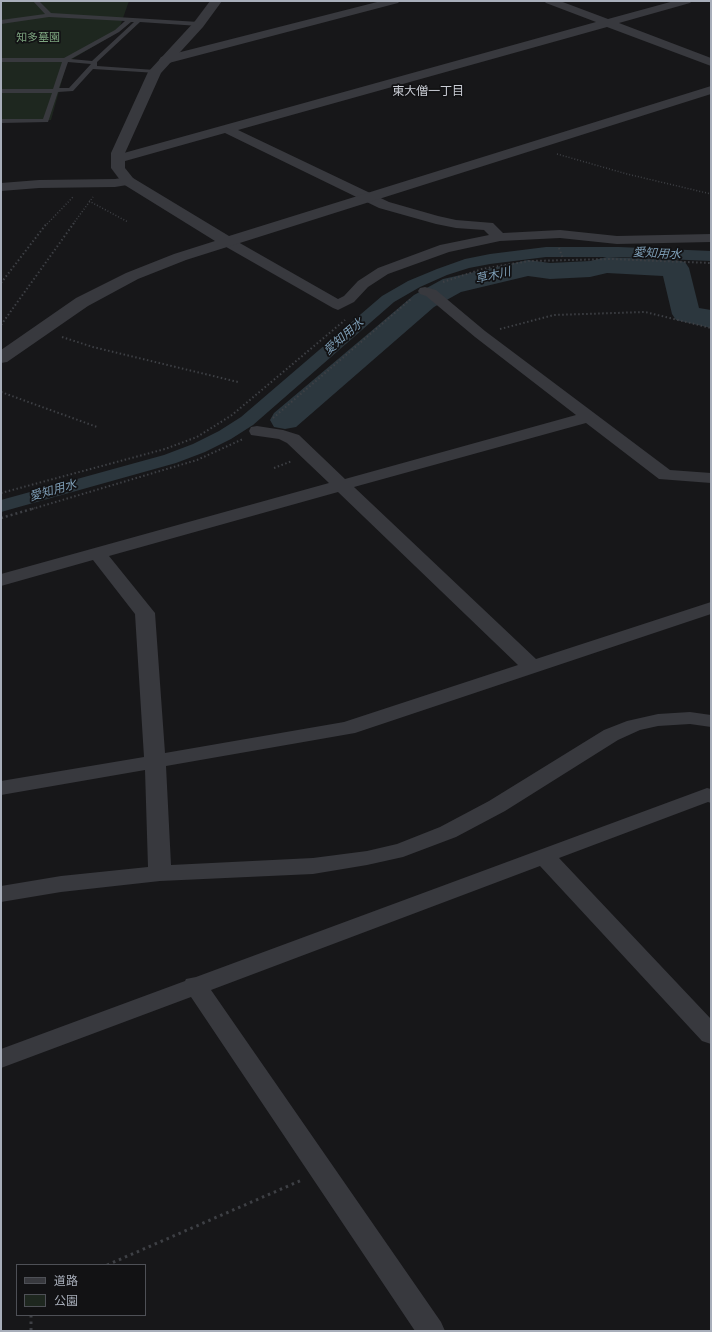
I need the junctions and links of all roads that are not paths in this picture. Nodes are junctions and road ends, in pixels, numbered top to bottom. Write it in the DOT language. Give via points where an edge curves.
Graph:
graph roads {
  1 [pos="36,1"];
  2 [pos="216,1"];
  3 [pos="394,1"];
  4 [pos="550,1"];
  5 [pos="686,1"];
  6 [pos="49,14"];
  7 [pos="130,20"];
  8 [pos="139,20"];
  9 [pos="1,22"];
  10 [pos="607,23"];
  11 [pos="199,24"];
  12 [pos="1,60"];
  13 [pos="66,60"];
  14 [pos="164,60"];
  15 [pos="711,62"];
  16 [pos="93,65"];
  17 [pos="155,72"];
  18 [pos="55,90"];
  19 [pos="711,90"];
  20 [pos="1,91"];
  21 [pos="1,121"];
  22 [pos="227,129"];
  23 [pos="118,159"];
  24 [pos="128,181"];
  25 [pos="1,187"];
  26 [pos="369,198"];
  27 [pos="500,237"];
  28 [pos="711,238"];
  29 [pos="226,241"];
  30 [pos="424,290"];
  31 [pos="1,358"];
  32 [pos="587,417"];
  33 [pos="256,431"];
  34 [pos="711,478"];
  35 [pos="339,485"];
  36 [pos="98,554"];
  37 [pos="1,580"];
  38 [pos="711,608"];
  39 [pos="532,667"];
  40 [pos="711,721"];
  41 [pos="155,761"];
  42 [pos="1,788"];
  43 [pos="711,796"];
  44 [pos="544,856"];
  45 [pos="160,873"];
  46 [pos="1,894"];
  47 [pos="195,985"];
  48 [pos="711,1035"];
  49 [pos="1,1059"];
  50 [pos="431,1331"];
  1 -- 6 [label="lane"];
  2 -- 11 [label="street"];
  3 -- 14 [label="street"];
  4 -- 10 [label="street"];
  5 -- 10 [label="street"];
  6 -- 7 [label="lane"];
  6 -- 9 [label="lane"];
  7 -- 8 [label="lane"];
  7 -- 13 [label="lane" via="117,31"];
  8 -- 11 [label="lane"];
  8 -- 16 [label="lane"];
  10 -- 15 [label="street"];
  10 -- 22 [label="street"];
  11 -- 14 [label="street"];
  12 -- 13 [label="lane"];
  13 -- 16 [label="lane"];
  13 -- 18 [label="lane"];
  14 -- 17 [label="street"];
  16 -- 17 [label="lane"];
  16 -- 18 [label="lane" via="71,90"];
  17 -- 23 [label="street" via="118,153"];
  18 -- 20 [label="lane"];
  18 -- 21 [label="lane" via="46,121"];
  19 -- 26 [label="street"];
  22 -- 23 [label="street"];
  22 -- 26 [label="street"];
  23 -- 24 [label="street" via="118,168"];
  24 -- 25 [label="street"];
  24 -- 29 [label="street"];
  26 -- 27 [label="street" via="436,220 488,226"];
  26 -- 29 [label="street"];
  27 -- 28 [label="street" via="560,234 617,240"];
  27 -- 29 [label="street" via="445,248 383,271 338,305"];
  29 -- 31 [label="street" via="110,286 39,330"];
  30 -- 32 [label="street"];
  32 -- 34 [label="street" via="664,476"];
  32 -- 35 [label="street"];
  33 -- 35 [label="street" via="293,439"];
  35 -- 36 [label="street"];
  35 -- 39 [label="street"];
  36 -- 37 [label="street"];
  36 -- 41 [label="street" via="145,613"];
  38 -- 39 [label="street"];
  39 -- 41 [label="street" via="348,728"];
  40 -- 45 [label="street" via="690,718 634,725 611,735 497,806 448,832 403,850 313,866"];
  41 -- 42 [label="street"];
  41 -- 45 [label="street"];
  43 -- 44 [label="street" via="707,795"];
  44 -- 47 [label="street"];
  44 -- 48 [label="street"];
  45 -- 46 [label="street" via="61,884"];
  47 -- 49 [label="street"];
  47 -- 50 [label="street"];
}
